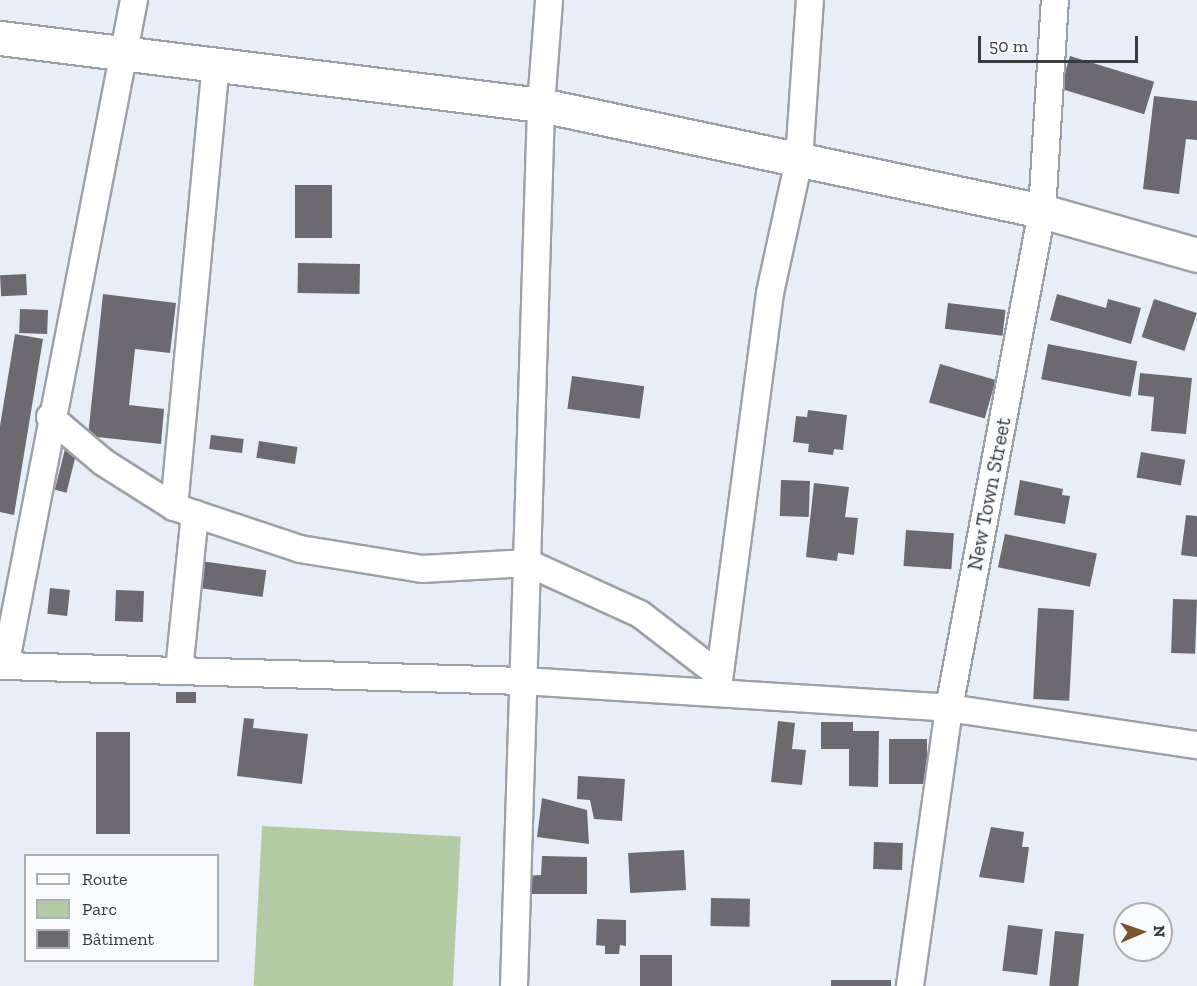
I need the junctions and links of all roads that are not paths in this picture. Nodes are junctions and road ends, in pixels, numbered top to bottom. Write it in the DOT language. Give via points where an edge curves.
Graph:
graph roads {
  1 [pos="134,0"];
  2 [pos="549,0"];
  3 [pos="810,0"];
  4 [pos="1055,0"];
  5 [pos="0,38"];
  6 [pos="122,52"];
  7 [pos="216,64"];
  8 [pos="541,105"];
  9 [pos="799,159"];
  10 [pos="1042,211"];
  11 [pos="1197,255"];
  12 [pos="50,417"];
  13 [pos="185,510"];
  14 [pos="528,564"];
  15 [pos="2,666"];
  16 [pos="179,671"];
  17 [pos="524,681"];
  18 [pos="718,684"];
  19 [pos="949,708"];
  20 [pos="1197,745"];
  21 [pos="514,986"];
  22 [pos="910,986"];
  1 -- 6 [label="street"];
  2 -- 8 [label="street"];
  3 -- 9 [label="street"];
  4 -- 10 [label="street, New Town Street"];
  5 -- 6 [label="street"];
  6 -- 7 [label="street"];
  6 -- 12 [label="street"];
  7 -- 8 [label="street"];
  7 -- 13 [label="street"];
  8 -- 9 [label="street"];
  8 -- 14 [label="street"];
  9 -- 10 [label="street"];
  9 -- 18 [label="street" via="770,293"];
  10 -- 11 [label="street"];
  10 -- 19 [label="street, New Town Street"];
  12 -- 13 [label="street" via="103,462"];
  12 -- 15 [label="street"];
  13 -- 14 [label="street" via="300,549 422,569"];
  13 -- 16 [label="street"];
  14 -- 17 [label="street"];
  14 -- 18 [label="street" via="640,614"];
  15 -- 16 [label="street"];
  16 -- 17 [label="street"];
  17 -- 18 [label="street"];
  17 -- 21 [label="street"];
  18 -- 19 [label="street"];
  19 -- 20 [label="street"];
  19 -- 22 [label="street, New Town Street"];
}
